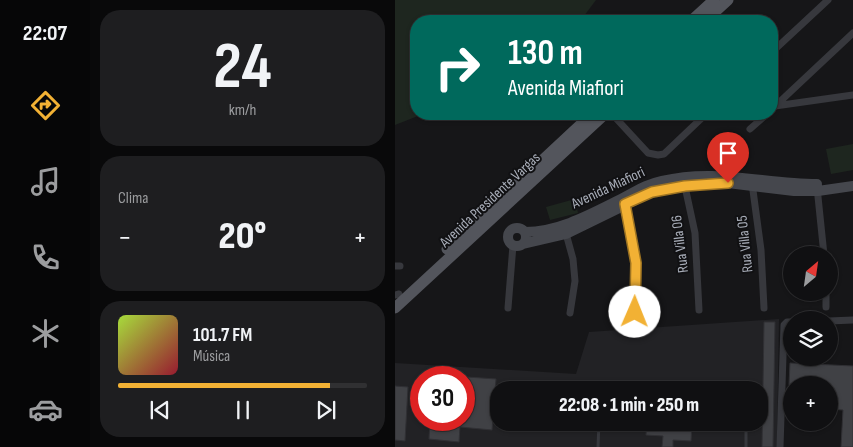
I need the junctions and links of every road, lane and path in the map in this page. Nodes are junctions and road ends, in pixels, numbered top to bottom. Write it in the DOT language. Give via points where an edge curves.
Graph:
graph roads {
  1 [pos="714,0"];
  2 [pos="728,0"];
  3 [pos="828,0"];
  4 [pos="698,15"];
  5 [pos="716,15"];
  6 [pos="853,33"];
  7 [pos="778,46"];
  8 [pos="853,95"];
  9 [pos="778,103"];
  10 [pos="778,107"];
  11 [pos="586,120"];
  12 [pos="598,120"];
  13 [pos="618,120"];
  14 [pos="700,120"];
  15 [pos="761,120"];
  16 [pos="750,130"];
  17 [pos="533,174"];
  18 [pos="853,180"];
  19 [pos="684,181"];
  20 [pos="752,182"];
  21 [pos="853,186"];
  22 [pos="817,187"];
  23 [pos="624,201"];
  24 [pos="565,230"];
  25 [pos="525,232"];
  26 [pos="518,245"];
  27 [pos="823,246"];
  28 [pos="396,296"];
  29 [pos="826,301"];
  30 [pos="826,306"];
  31 [pos="395,308"];
  32 [pos="508,308"];
  33 [pos="764,308"];
  34 [pos="699,310"];
  35 [pos="635,312"];
  36 [pos="570,313"];
  37 [pos="853,320"];
  38 [pos="838,321"];
  39 [pos="783,356"];
  40 [pos="599,431"];
  41 [pos="746,431"];
  42 [pos="598,447"];
  43 [pos="745,447"];
  44 [pos="780,447"];
  1 -- 4 [label="main road"];
  2 -- 5 [label="main road"];
  3 -- 7 [label="street"];
  6 -- 9 [label="street"];
  8 -- 10 [label="street"];
  11 -- 17 [label="main road, Avenida Presidente Vargas"];
  12 -- 17 [label="main road, Avenida Presidente Vargas"];
  13 -- 14 [label="street" via="648,153 659,155 664,154"];
  15 -- 16 [label="street"];
  17 -- 28 [label="main road, Avenida Presidente Vargas"];
  17 -- 31 [label="main road, Avenida Presidente Vargas"];
  18 -- 22 [label="street, Avenida Miafiori"];
  19 -- 20 [label="street, Avenida Miafiori" via="711,175"];
  19 -- 23 [label="street, Avenida Miafiori" via="641,187"];
  19 -- 34 [label="street, Rua Villa 06" via="695,233"];
  20 -- 22 [label="street, Avenida Miafiori"];
  20 -- 33 [label="street, Rua Villa 05" via="761,250"];
  21 -- 22 [label="street, Avenida Miafiori"];
  22 -- 27 [label="street"];
  23 -- 24 [label="street, Avenida Miafiori"];
  23 -- 35 [label="street" via="636,263"];
  24 -- 25 [label="street, Avenida Miafiori"];
  24 -- 26 [label="street, Avenida Miafiori"];
  24 -- 36 [label="street" via="575,281"];
  25 -- 26 [label="street" via="526,238"];
  25 -- 26 [label="street" via="519,228 510,232 509,239"];
  26 -- 32 [label="street"];
  29 -- 30 [label="street"];
  37 -- 38 [label="street"];
  39 -- 44 [label="street"];
  40 -- 42 [label="lane"];
  41 -- 43 [label="lane"];
}
